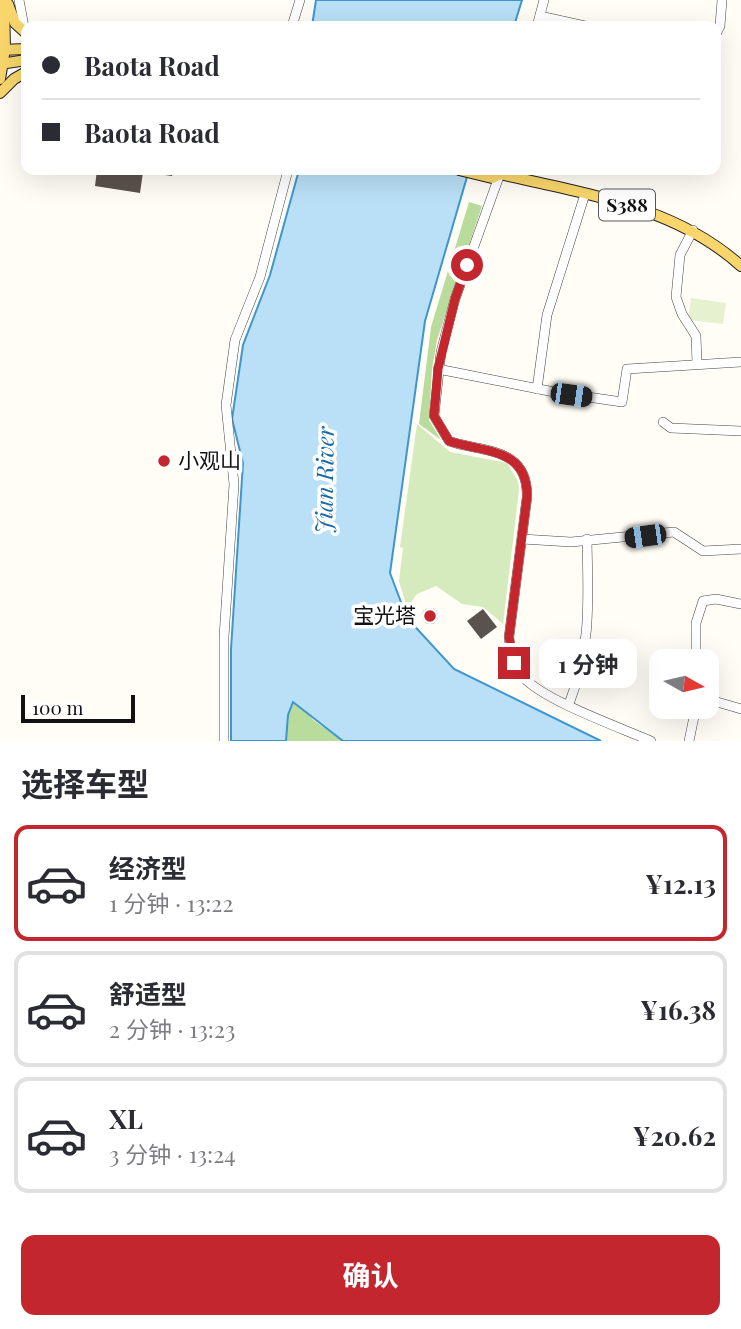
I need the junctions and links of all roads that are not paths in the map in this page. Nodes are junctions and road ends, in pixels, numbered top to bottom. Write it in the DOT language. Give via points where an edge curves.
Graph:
graph roads {
  1 [pos="5,0"];
  2 [pos="19,0"];
  3 [pos="300,0"];
  4 [pos="544,0"];
  5 [pos="722,0"];
  6 [pos="23,21"];
  7 [pos="294,21"];
  8 [pos="538,21"];
  9 [pos="720,21"];
  10 [pos="21,28"];
  11 [pos="21,48"];
  12 [pos="2,50"];
  13 [pos="21,61"];
  14 [pos="2,63"];
  15 [pos="21,75"];
  16 [pos="0,79"];
  17 [pos="0,93"];
  18 [pos="287,175"];
  19 [pos="497,175"];
  20 [pos="506,175"];
  21 [pos="585,194"];
  22 [pos="693,230"];
  23 [pos="741,266"];
  24 [pos="741,362"];
  25 [pos="697,363"];
  26 [pos="438,369"];
  27 [pos="537,389"];
  28 [pos="663,422"];
  29 [pos="741,431"];
  30 [pos="522,539"];
  31 [pos="587,540"];
  32 [pos="741,549"];
  33 [pos="741,604"];
  34 [pos="696,649"];
  35 [pos="719,703"];
  36 [pos="569,704"];
  37 [pos="741,709"];
  38 [pos="694,719"];
  39 [pos="224,741"];
  40 [pos="651,741"];
  41 [pos="689,741"];
  1 -- 10 [label="main road"];
  1 -- 12 [label="main road"];
  2 -- 6 [label="street"];
  3 -- 7 [label="street"];
  4 -- 8 [label="street"];
  5 -- 9 [label="street"];
  11 -- 12 [label="main road"];
  12 -- 14 [label="main road"];
  13 -- 14 [label="main road"];
  14 -- 16 [label="main road"];
  15 -- 17 [label="main road"];
  18 -- 39 [label="street" via="260,277 233,349 225,412 234,455 234,484 224,637"];
  19 -- 26 [label="street" via="455,299"];
  20 -- 21 [label="main road, S388"];
  21 -- 22 [label="main road, S388"];
  21 -- 27 [label="street" via="547,314"];
  22 -- 23 [label="main road, S388"];
  22 -- 25 [label="street" via="680,255 676,297 695,332"];
  24 -- 25 [label="street"];
  25 -- 27 [label="street" via="627,369 622,402"];
  26 -- 27 [label="street"];
  26 -- 30 [label="street" via="434,416 442,433 463,447 502,453 526,478"];
  28 -- 29 [label="street" via="675,428"];
  30 -- 31 [label="street"];
  30 -- 36 [label="street" via="510,650 530,684"];
  31 -- 32 [label="street" via="674,532 703,551"];
  31 -- 36 [label="street" via="588,641"];
  33 -- 34 [label="street" via="703,601 696,623"];
  35 -- 37 [label="street"];
  36 -- 40 [label="street"];
  38 -- 41 [label="street"];
}
